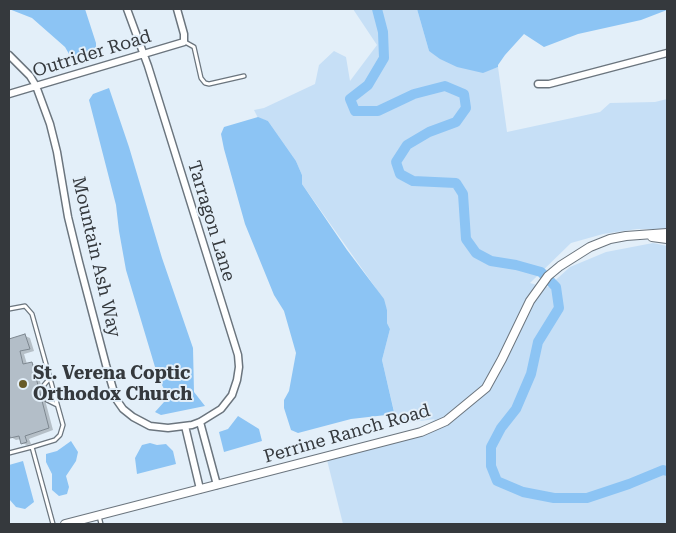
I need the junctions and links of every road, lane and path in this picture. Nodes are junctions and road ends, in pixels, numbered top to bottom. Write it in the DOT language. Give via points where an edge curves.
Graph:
graph roads {
  1 [pos="127,9"];
  2 [pos="177,9"];
  3 [pos="184,42"];
  4 [pos="667,53"];
  5 [pos="9,55"];
  6 [pos="144,55"];
  7 [pos="244,76"];
  8 [pos="538,84"];
  9 [pos="36,86"];
  10 [pos="9,94"];
  11 [pos="667,233"];
  12 [pos="643,236"];
  13 [pos="667,239"];
  14 [pos="9,309"];
  15 [pos="50,378"];
  16 [pos="57,405"];
  17 [pos="200,422"];
  18 [pos="188,426"];
  19 [pos="32,447"];
  20 [pos="9,453"];
  21 [pos="217,485"];
  22 [pos="200,489"];
  23 [pos="98,516"];
  24 [pos="53,524"];
  25 [pos="65,524"];
  26 [pos="101,524"];
  1 -- 6 [label="street, Tarragon Lane"];
  2 -- 3 [label="street"];
  3 -- 6 [label="street, Outrider Road"];
  3 -- 7 [label="lane" via="194,47 205,83"];
  4 -- 8 [label="street" via="550,84"];
  5 -- 9 [label="street, Mountain Ash Way"];
  6 -- 9 [label="street, Outrider Road"];
  6 -- 17 [label="street, Tarragon Lane" via="238,361 237,380 230,398 216,413"];
  9 -- 10 [label="street, Outrider Road"];
  9 -- 18 [label="street, Mountain Ash Way" via="50,124 68,217 114,393 123,409 144,424 162,428"];
  11 -- 12 [label="street, Perrine Ranch Road"];
  12 -- 13 [label="street, Perrine Ranch Road"];
  12 -- 21 [label="street, Perrine Ranch Road" via="626,236 590,247 560,266 530,301 486,388 446,421 421,432"];
  14 -- 15 [label="lane" via="25,306 32,314"];
  15 -- 16 [label="lane"];
  15 -- 16 [label="lane" via="44,385 44,392 50,402"];
  16 -- 19 [label="lane" via="63,425 60,436"];
  17 -- 18 [label="street, Tarragon Lane"];
  17 -- 21 [label="street"];
  18 -- 22 [label="street"];
  19 -- 20 [label="lane"];
  19 -- 24 [label="lane"];
  21 -- 22 [label="street, Perrine Ranch Road"];
  22 -- 23 [label="street, Perrine Ranch Road"];
  23 -- 25 [label="street, Perrine Ranch Road"];
  23 -- 26 [label="lane"];
}
